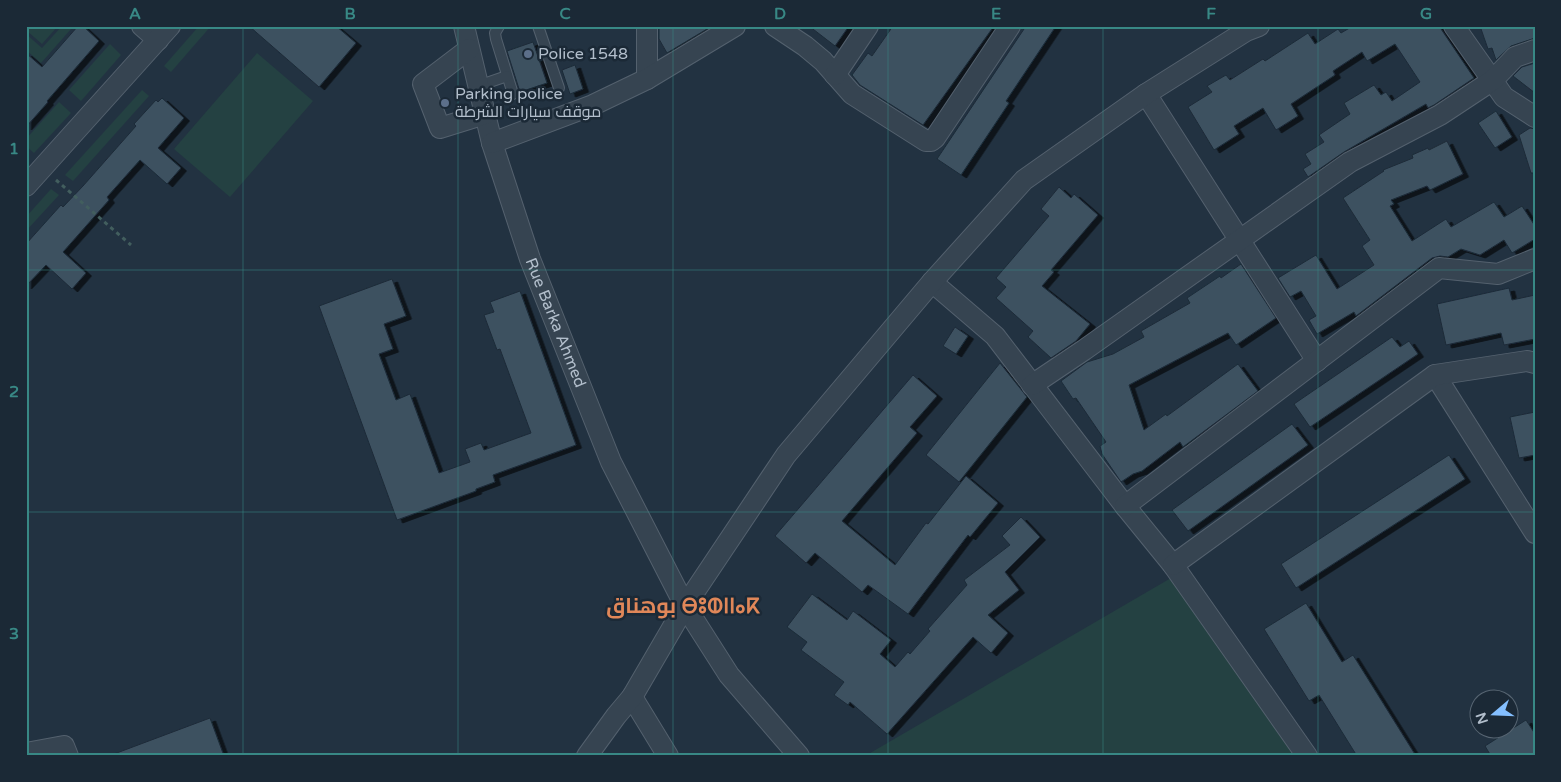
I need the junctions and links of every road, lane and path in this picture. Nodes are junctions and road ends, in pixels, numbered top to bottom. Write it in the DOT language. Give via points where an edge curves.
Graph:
graph roads {
  1 [pos="142,26"];
  2 [pos="464,26"];
  3 [pos="499,26"];
  4 [pos="538,26"];
  5 [pos="647,26"];
  6 [pos="735,26"];
  7 [pos="775,26"];
  8 [pos="868,26"];
  9 [pos="1010,26"];
  10 [pos="1259,26"];
  11 [pos="1454,26"];
  12 [pos="164,33"];
  13 [pos="469,49"];
  14 [pos="1535,50"];
  15 [pos="835,75"];
  16 [pos="507,76"];
  17 [pos="648,79"];
  18 [pos="1493,80"];
  19 [pos="478,86"];
  20 [pos="558,88"];
  21 [pos="513,94"];
  22 [pos="1146,94"];
  23 [pos="484,114"];
  24 [pos="1535,117"];
  25 [pos="492,143"];
  26 [pos="43,168"];
  27 [pos="26,186"];
  28 [pos="1239,240"];
  29 [pos="131,245"];
  30 [pos="1535,259"];
  31 [pos="932,282"];
  32 [pos="1317,361"];
  33 [pos="1535,363"];
  34 [pos="1435,375"];
  35 [pos="1032,385"];
  36 [pos="1125,506"];
  37 [pos="1535,533"];
  38 [pos="1173,565"];
  39 [pos="685,606"];
  40 [pos="632,697"];
  41 [pos="26,752"];
  42 [pos="68,756"];
  43 [pos="588,756"];
  44 [pos="668,756"];
  45 [pos="799,756"];
  46 [pos="1307,756"];
  1 -- 12 [label="street"];
  2 -- 13 [label="street, Rue Barka Ahmed"];
  3 -- 16 [label="lane" via="495,33"];
  4 -- 20 [label="lane"];
  5 -- 17 [label="street"];
  6 -- 17 [label="street"];
  7 -- 15 [label="street" via="805,46"];
  8 -- 15 [label="street"];
  9 -- 15 [label="street" via="931,141 926,141 852,94"];
  10 -- 22 [label="street"];
  11 -- 18 [label="street"];
  12 -- 26 [label="street"];
  13 -- 19 [label="street, Rue Barka Ahmed"];
  13 -- 23 [label="street" via="423,84 440,128"];
  14 -- 18 [label="street" via="1515,57"];
  16 -- 19 [label="lane"];
  16 -- 21 [label="lane"];
  17 -- 25 [label="street" via="593,105"];
  18 -- 24 [label="street" via="1504,97"];
  18 -- 28 [label="street" via="1440,115 1350,162"];
  19 -- 23 [label="street, Rue Barka Ahmed"];
  22 -- 28 [label="street"];
  22 -- 31 [label="street" via="1024,180"];
  23 -- 25 [label="street, Rue Barka Ahmed"];
  25 -- 39 [label="street, Rue Barka Ahmed" via="530,259 611,462"];
  26 -- 27 [label="street"];
  26 -- 29 [label="path"];
  28 -- 32 [label="street"];
  28 -- 35 [label="street"];
  30 -- 32 [label="street" via="1498,274 1439,268"];
  31 -- 35 [label="street" via="995,336"];
  31 -- 39 [label="street" via="786,455"];
  32 -- 36 [label="street"];
  33 -- 34 [label="street" via="1527,361"];
  34 -- 37 [label="street"];
  34 -- 38 [label="street"];
  35 -- 36 [label="street"];
  36 -- 38 [label="street"];
  38 -- 46 [label="street"];
  39 -- 40 [label="street"];
  39 -- 45 [label="street, Rue Barka Ahmed" via="729,675"];
  40 -- 43 [label="street"];
  40 -- 44 [label="street"];
  41 -- 42 [label="street" via="64,746"];
}
